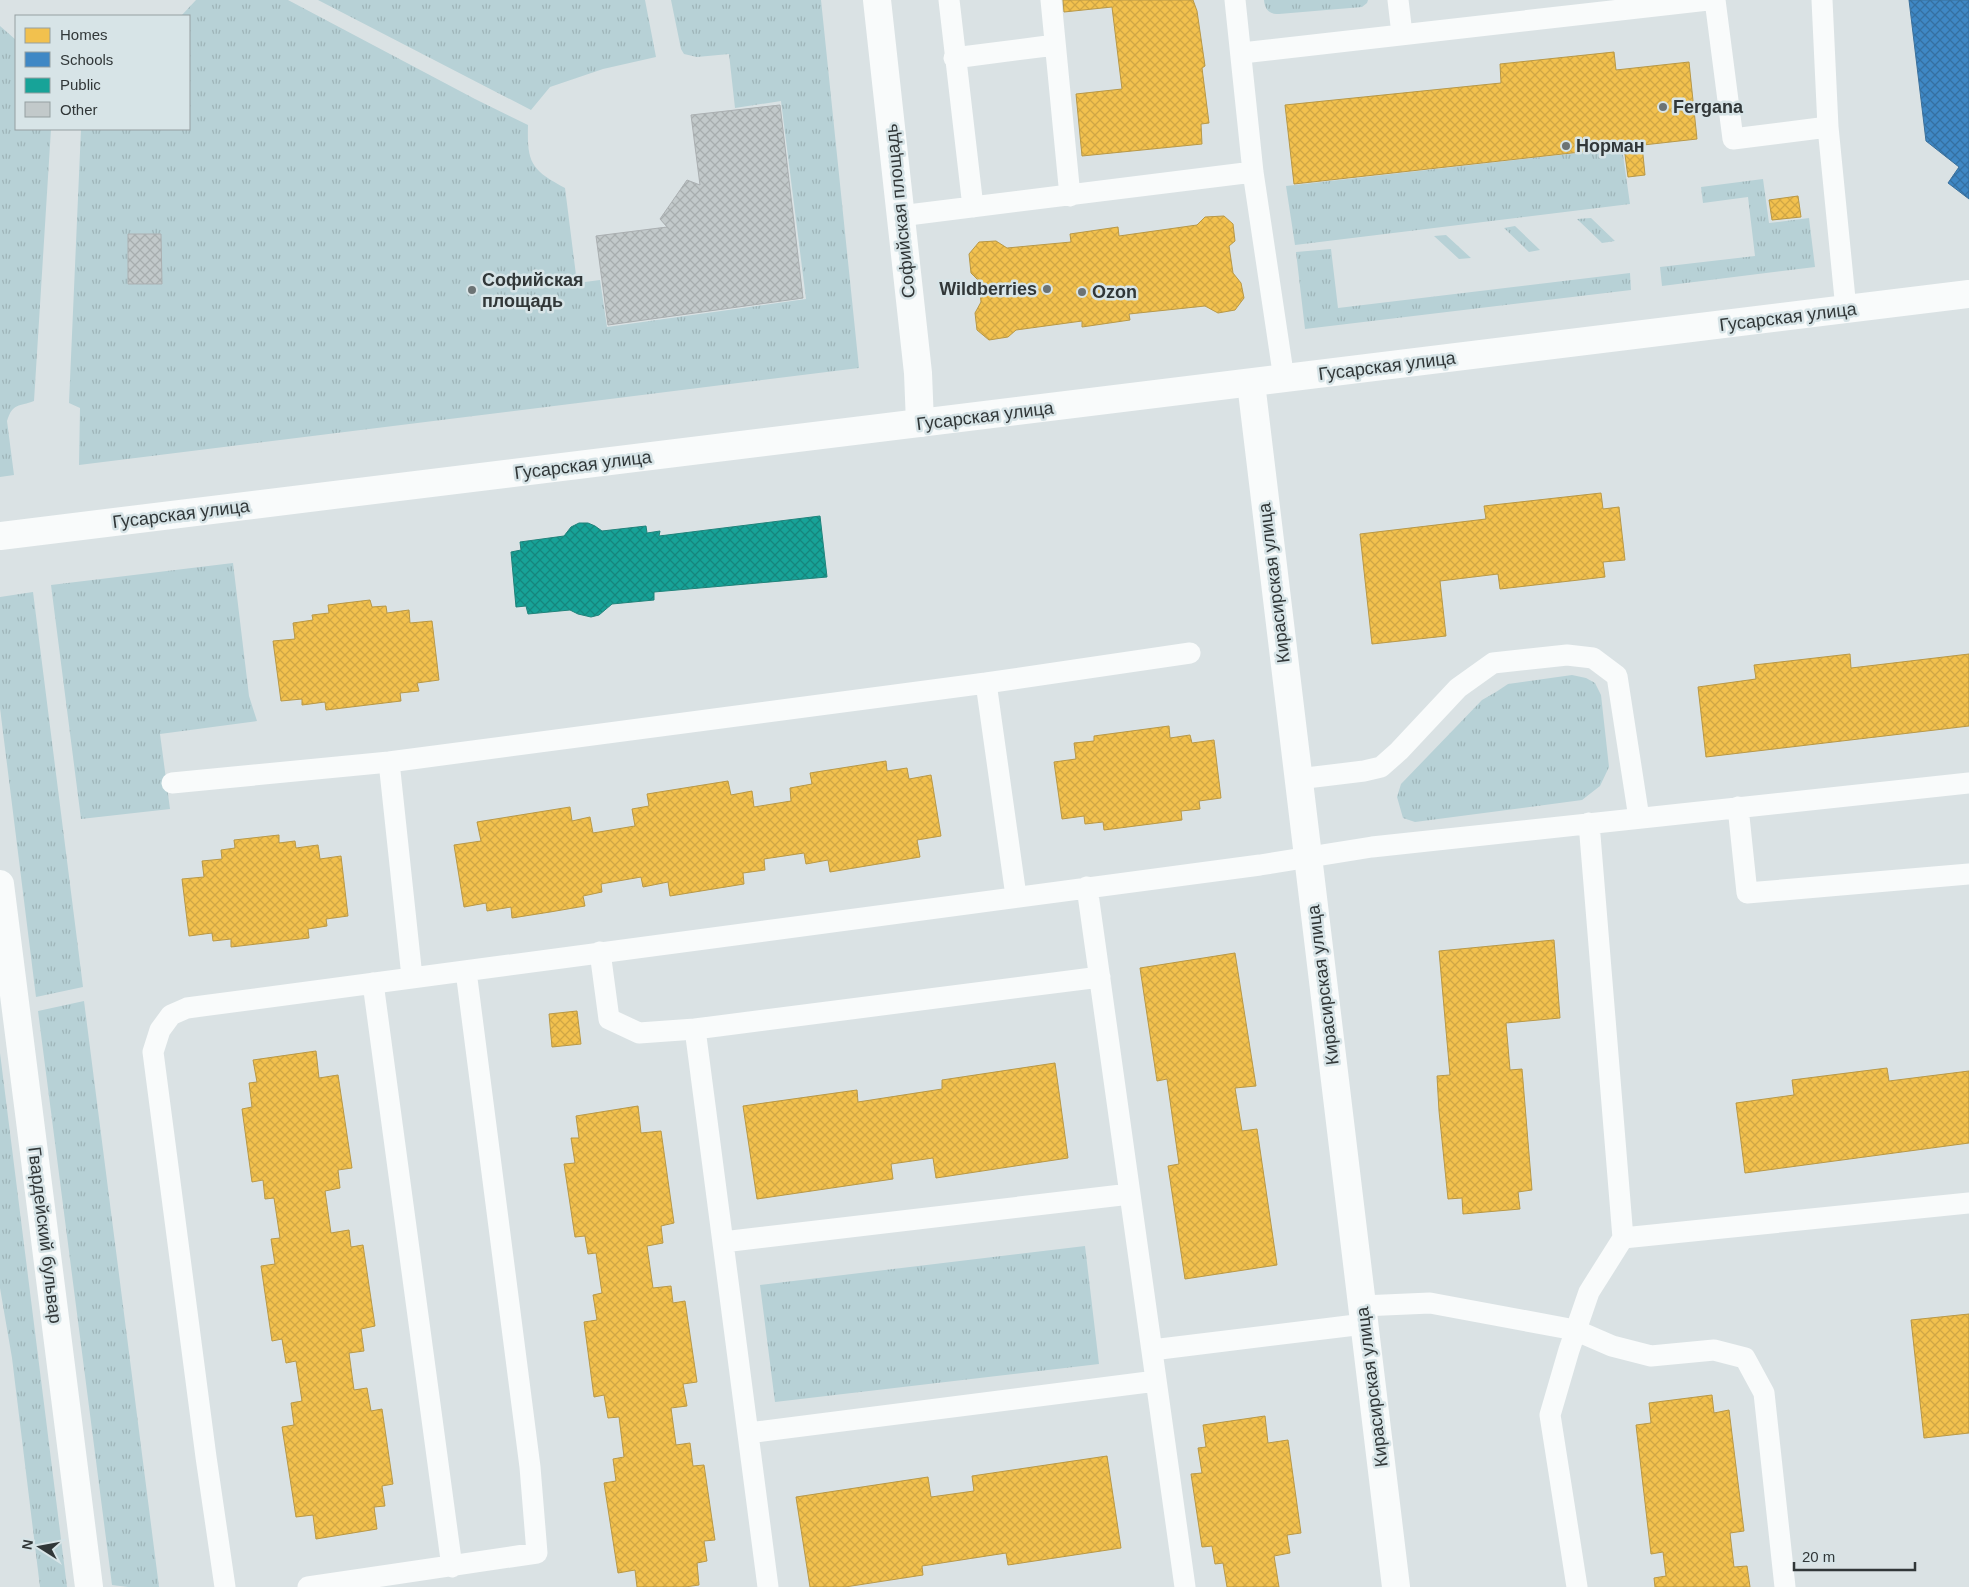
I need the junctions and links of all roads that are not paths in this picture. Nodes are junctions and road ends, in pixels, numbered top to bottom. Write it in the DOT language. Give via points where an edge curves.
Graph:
graph roads {
  1 [pos="877,0"];
  2 [pos="949,0"];
  3 [pos="1051,0"];
  4 [pos="1235,0"];
  5 [pos="1398,0"];
  6 [pos="1708,0"];
  7 [pos="1715,0"];
  8 [pos="1822,0"];
  9 [pos="1655,3"];
  10 [pos="1568,8"];
  11 [pos="1402,34"];
  12 [pos="1055,45"];
  13 [pos="1242,53"];
  14 [pos="954,58"];
  15 [pos="1828,127"];
  16 [pos="1253,172"];
  17 [pos="1070,196"];
  18 [pos="973,207"];
  19 [pos="900,216"];
  20 [pos="1969,294"];
  21 [pos="1846,309"];
  22 [pos="1284,379"];
  23 [pos="1251,384"];
  24 [pos="920,423"];
  25 [pos="0,536"];
  26 [pos="1190,653"];
  27 [pos="986,683"];
  28 [pos="389,762"];
  29 [pos="1298,779"];
  30 [pos="172,783"];
  31 [pos="1969,783"];
  32 [pos="1738,807"];
  33 [pos="1639,818"];
  34 [pos="1589,823"];
  35 [pos="1308,857"];
  36 [pos="1969,874"];
  37 [pos="0,884"];
  38 [pos="1087,887"];
  39 [pos="1016,896"];
  40 [pos="600,952"];
  41 [pos="466,971"];
  42 [pos="412,976"];
  43 [pos="1100,976"];
  44 [pos="373,983"];
  45 [pos="695,1029"];
  46 [pos="1130,1194"];
  47 [pos="1969,1203"];
  48 [pos="1623,1238"];
  49 [pos="723,1242"];
  50 [pos="1363,1315"];
  51 [pos="1575,1330"];
  52 [pos="1152,1350"];
  53 [pos="1156,1381"];
  54 [pos="748,1433"];
  55 [pos="452,1567"];
  56 [pos="89,1587"];
  57 [pos="226,1587"];
  58 [pos="308,1587"];
  59 [pos="768,1587"];
  60 [pos="1185,1587"];
  61 [pos="1396,1587"];
  62 [pos="1577,1587"];
  63 [pos="1785,1587"];
  1 -- 19 [label="street, Софийская площадь"];
  2 -- 14 [label="lane"];
  3 -- 12 [label="lane"];
  4 -- 13 [label="lane"];
  5 -- 11 [label="lane"];
  6 -- 9 [label="lane"];
  7 -- 15 [label="lane" via="1733,139"];
  8 -- 15 [label="lane"];
  9 -- 10 [label="lane"];
  10 -- 11 [label="lane"];
  11 -- 13 [label="lane"];
  12 -- 14 [label="lane"];
  12 -- 17 [label="lane"];
  13 -- 16 [label="lane"];
  14 -- 18 [label="lane"];
  15 -- 21 [label="lane"];
  16 -- 17 [label="lane"];
  16 -- 22 [label="lane"];
  17 -- 18 [label="lane"];
  18 -- 19 [label="lane"];
  19 -- 24 [label="street, Софийская площадь" via="918,373"];
  20 -- 21 [label="street, Гусарская улица"];
  21 -- 22 [label="street, Гусарская улица"];
  22 -- 23 [label="street, Гусарская улица"];
  23 -- 24 [label="street, Гусарская улица"];
  23 -- 29 [label="street, Кирасирская улица"];
  24 -- 25 [label="street, Гусарская улица"];
  26 -- 27 [label="lane"];
  27 -- 28 [label="lane"];
  27 -- 39 [label="lane"];
  28 -- 30 [label="lane"];
  28 -- 42 [label="lane"];
  29 -- 33 [label="lane" via="1381,767 1458,688 1493,663 1567,655 1594,658 1617,676"];
  29 -- 35 [label="street, Кирасирская улица"];
  31 -- 32 [label="lane"];
  32 -- 33 [label="lane"];
  32 -- 36 [label="lane" via="1748,893"];
  33 -- 34 [label="lane"];
  34 -- 35 [label="lane"];
  34 -- 48 [label="lane"];
  35 -- 38 [label="lane"];
  35 -- 50 [label="street, Кирасирская улица"];
  37 -- 56 [label="street, Гвардейский бульвар"];
  38 -- 39 [label="lane"];
  38 -- 43 [label="lane"];
  39 -- 40 [label="lane"];
  40 -- 41 [label="lane"];
  40 -- 45 [label="lane" via="609,1019 639,1033"];
  41 -- 42 [label="lane"];
  41 -- 55 [label="lane" via="530,1467 537,1553"];
  42 -- 44 [label="lane"];
  43 -- 45 [label="lane"];
  43 -- 46 [label="lane"];
  44 -- 55 [label="lane"];
  44 -- 57 [label="lane" via="187,1008 171,1014 160,1030 153,1052"];
  45 -- 49 [label="lane"];
  46 -- 49 [label="lane"];
  46 -- 52 [label="lane"];
  47 -- 48 [label="lane"];
  48 -- 51 [label="lane" via="1589,1292"];
  49 -- 54 [label="lane"];
  50 -- 51 [label="lane" via="1430,1303"];
  50 -- 52 [label="lane"];
  50 -- 61 [label="street, Кирасирская улица"];
  51 -- 62 [label="lane" via="1550,1415"];
  51 -- 63 [label="lane" via="1612,1346 1651,1356 1714,1350 1745,1358 1764,1393"];
  52 -- 53 [label="lane"];
  53 -- 54 [label="lane"];
  53 -- 60 [label="lane"];
  54 -- 59 [label="lane"];
  55 -- 58 [label="lane"];
}
